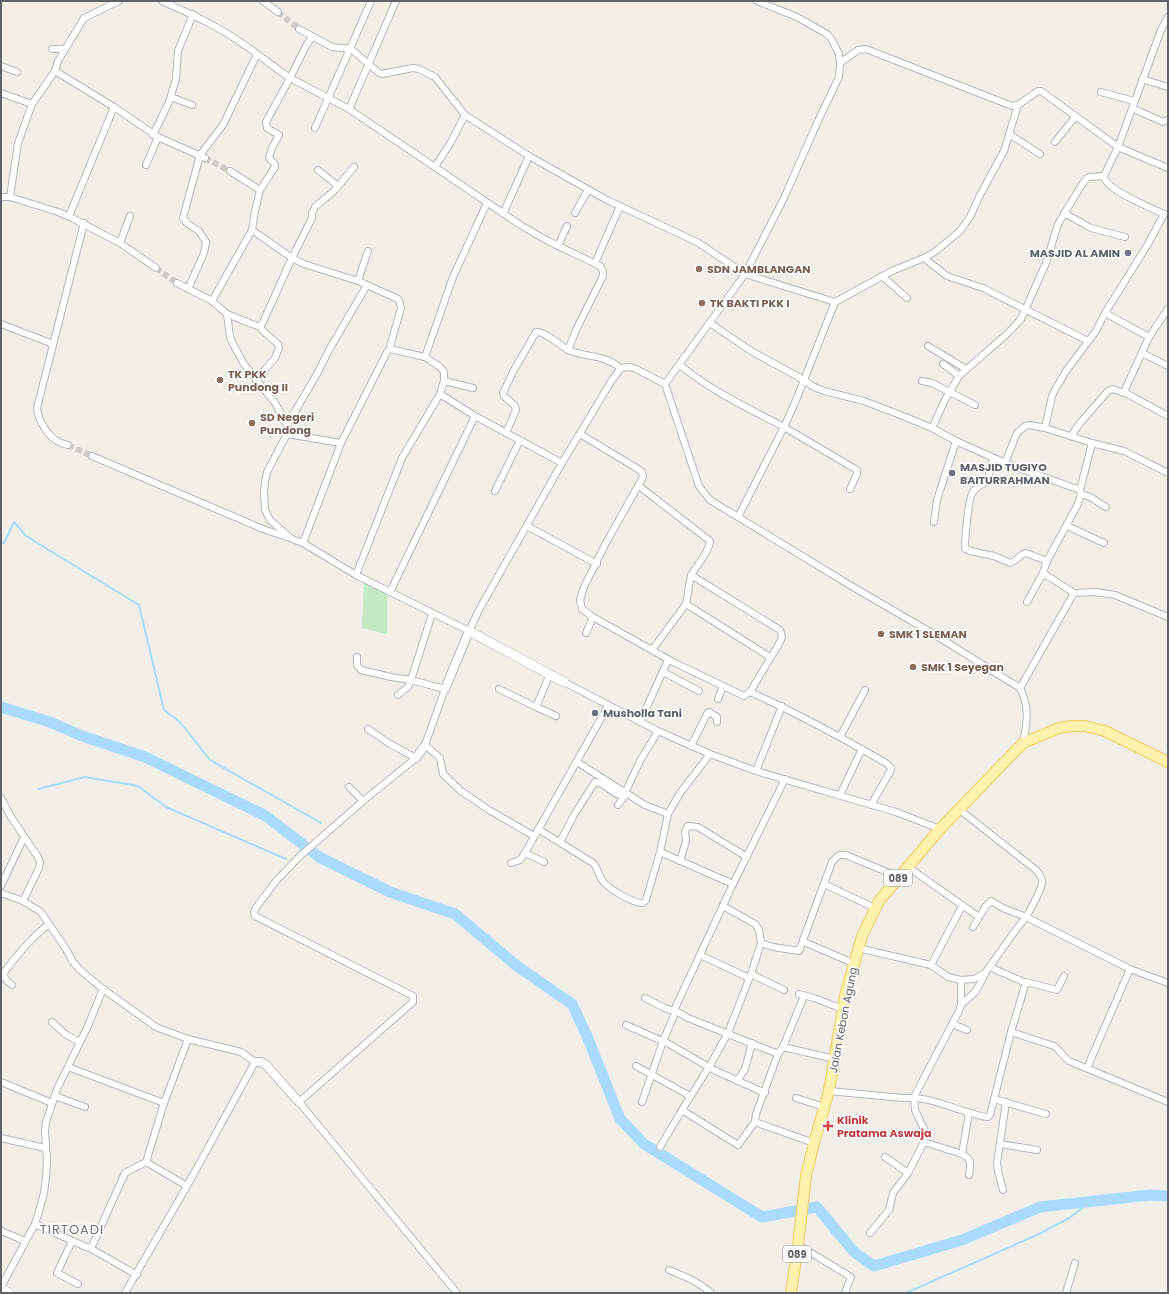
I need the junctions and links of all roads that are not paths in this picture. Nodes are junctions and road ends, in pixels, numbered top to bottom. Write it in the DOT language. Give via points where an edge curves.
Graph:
graph roads {
  1 [pos="119,1"];
  2 [pos="162,1"];
  3 [pos="263,1"];
  4 [pos="371,1"];
  5 [pos="396,1"];
  6 [pos="757,1"];
  7 [pos="278,12"];
  8 [pos="193,14"];
  9 [pos="1168,17"];
  10 [pos="299,29"];
  11 [pos="1161,30"];
  12 [pos="1168,32"];
  13 [pos="312,37"];
  14 [pos="52,49"];
  15 [pos="64,49"];
  16 [pos="350,49"];
  17 [pos="257,54"];
  18 [pos="840,63"];
  19 [pos="368,65"];
  20 [pos="1,66"];
  21 [pos="55,71"];
  22 [pos="17,72"];
  23 [pos="290,78"];
  24 [pos="1142,79"];
  25 [pos="1168,87"];
  26 [pos="1102,92"];
  27 [pos="1,93"];
  28 [pos="171,96"];
  29 [pos="328,98"];
  30 [pos="1134,102"];
  31 [pos="32,104"];
  32 [pos="192,105"];
  33 [pos="1018,105"];
  34 [pos="114,107"];
  35 [pos="1132,108"];
  36 [pos="349,109"];
  37 [pos="465,115"];
  38 [pos="1075,117"];
  39 [pos="1168,120"];
  40 [pos="315,128"];
  41 [pos="1010,134"];
  42 [pos="156,136"];
  43 [pos="1054,142"];
  44 [pos="1118,148"];
  45 [pos="1040,154"];
  46 [pos="203,156"];
  47 [pos="529,156"];
  48 [pos="146,165"];
  49 [pos="354,167"];
  50 [pos="435,167"];
  51 [pos="1168,168"];
  52 [pos="318,170"];
  53 [pos="230,172"];
  54 [pos="1104,176"];
  55 [pos="338,186"];
  56 [pos="260,190"];
  57 [pos="588,190"];
  58 [pos="1,197"];
  59 [pos="10,197"];
  60 [pos="487,203"];
  61 [pos="620,206"];
  62 [pos="575,213"];
  63 [pos="1064,213"];
  64 [pos="503,214"];
  65 [pos="1166,215"];
  66 [pos="69,216"];
  67 [pos="130,216"];
  68 [pos="84,223"];
  69 [pos="568,226"];
  70 [pos="252,230"];
  71 [pos="1125,237"];
  72 [pos="120,243"];
  73 [pos="558,246"];
  74 [pos="368,251"];
  75 [pos="292,258"];
  76 [pos="924,258"];
  77 [pos="595,263"];
  78 [pos="156,268"];
  79 [pos="745,274"];
  80 [pos="882,276"];
  81 [pos="358,281"];
  82 [pos="178,283"];
  83 [pos="366,285"];
  84 [pos="188,289"];
  85 [pos="907,298"];
  86 [pos="212,301"];
  87 [pos="835,302"];
  88 [pos="1168,309"];
  89 [pos="1026,310"];
  90 [pos="1105,313"];
  91 [pos="227,314"];
  92 [pos="710,323"];
  93 [pos="1,324"];
  94 [pos="260,327"];
  95 [pos="1149,338"];
  96 [pos="1088,341"];
  97 [pos="53,344"];
  98 [pos="928,346"];
  99 [pos="389,350"];
  100 [pos="568,350"];
  101 [pos="1142,353"];
  102 [pos="425,357"];
  103 [pos="943,364"];
  104 [pos="680,365"];
  105 [pos="1168,366"];
  106 [pos="620,368"];
  107 [pos="966,369"];
  108 [pos="959,376"];
  109 [pos="256,380"];
  110 [pos="804,380"];
  111 [pos="444,381"];
  112 [pos="922,381"];
  113 [pos="665,384"];
  114 [pos="473,388"];
  115 [pos="950,392"];
  116 [pos="1124,393"];
  117 [pos="440,394"];
  118 [pos="975,405"];
  119 [pos="475,416"];
  120 [pos="1168,416"];
  121 [pos="287,425"];
  122 [pos="784,427"];
  123 [pos="932,428"];
  124 [pos="1045,428"];
  125 [pos="506,433"];
  126 [pos="287,434"];
  127 [pos="580,434"];
  128 [pos="1071,436"];
  129 [pos="520,440"];
  130 [pos="956,441"];
  131 [pos="341,443"];
  132 [pos="1092,443"];
  133 [pos="68,445"];
  134 [pos="92,456"];
  135 [pos="993,458"];
  136 [pos="562,463"];
  137 [pos="1005,463"];
  138 [pos="1168,473"];
  139 [pos="639,486"];
  140 [pos="850,489"];
  141 [pos="495,491"];
  142 [pos="1080,492"];
  143 [pos="1106,507"];
  144 [pos="738,517"];
  145 [pos="934,522"];
  146 [pos="527,526"];
  147 [pos="1067,526"];
  148 [pos="292,539"];
  149 [pos="303,543"];
  150 [pos="1104,543"];
  151 [pos="1047,561"];
  152 [pos="597,564"];
  153 [pos="1043,573"];
  154 [pos="356,575"];
  155 [pos="691,575"];
  156 [pos="390,592"];
  157 [pos="1074,593"];
  158 [pos="1027,602"];
  159 [pos="686,604"];
  160 [pos="432,614"];
  161 [pos="593,617"];
  162 [pos="1168,617"];
  163 [pos="468,631"];
  164 [pos="586,633"];
  165 [pos="652,650"];
  166 [pos="357,657"];
  167 [pos="770,657"];
  168 [pos="668,660"];
  169 [pos="663,672"];
  170 [pos="550,674"];
  171 [pos="411,680"];
  172 [pos="564,682"];
  173 [pos="723,686"];
  174 [pos="1020,688"];
  175 [pos="445,689"];
  176 [pos="499,689"];
  177 [pos="865,690"];
  178 [pos="699,691"];
  179 [pos="750,692"];
  180 [pos="398,694"];
  181 [pos="718,699"];
  182 [pos="608,706"];
  183 [pos="782,706"];
  184 [pos="536,707"];
  185 [pos="556,716"];
  186 [pos="640,722"];
  187 [pos="718,722"];
  188 [pos="368,729"];
  189 [pos="658,731"];
  190 [pos="840,737"];
  191 [pos="1023,743"];
  192 [pos="425,744"];
  193 [pos="691,746"];
  194 [pos="862,749"];
  195 [pos="710,754"];
  196 [pos="416,758"];
  197 [pos="577,762"];
  198 [pos="1168,762"];
  199 [pos="756,771"];
  200 [pos="785,779"];
  201 [pos="349,787"];
  202 [pos="625,794"];
  203 [pos="840,795"];
  204 [pos="1,798"];
  205 [pos="363,801"];
  206 [pos="618,805"];
  207 [pos="871,806"];
  208 [pos="960,810"];
  209 [pos="668,814"];
  210 [pos="538,829"];
  211 [pos="940,829"];
  212 [pos="24,836"];
  213 [pos="534,836"];
  214 [pos="560,842"];
  215 [pos="660,852"];
  216 [pos="525,853"];
  217 [pos="747,857"];
  218 [pos="680,861"];
  219 [pos="544,862"];
  220 [pos="511,863"];
  221 [pos="908,867"];
  222 [pos="898,877"];
  223 [pos="733,884"];
  224 [pos="824,884"];
  225 [pos="1,886"];
  226 [pos="1,893"];
  227 [pos="22,901"];
  228 [pos="723,906"];
  229 [pos="962,906"];
  230 [pos="875,908"];
  231 [pos="979,917"];
  232 [pos="1026,917"];
  233 [pos="49,924"];
  234 [pos="972,927"];
  235 [pos="804,942"];
  236 [pos="761,943"];
  237 [pos="858,948"];
  238 [pos="700,955"];
  239 [pos="853,963"];
  240 [pos="931,965"];
  241 [pos="994,969"];
  242 [pos="1130,969"];
  243 [pos="985,973"];
  244 [pos="750,976"];
  245 [pos="1064,976"];
  246 [pos="962,980"];
  247 [pos="1026,983"];
  248 [pos="1168,983"];
  249 [pos="12,985"];
  250 [pos="103,989"];
  251 [pos="784,990"];
  252 [pos="645,998"];
  253 [pos="961,1005"];
  254 [pos="843,1009"];
  255 [pos="676,1011"];
  256 [pos="52,1022"];
  257 [pos="952,1024"];
  258 [pos="626,1026"];
  259 [pos="967,1030"];
  260 [pos="1011,1032"];
  261 [pos="728,1033"];
  262 [pos="188,1039"];
  263 [pos="663,1041"];
  264 [pos="80,1042"];
  265 [pos="752,1042"];
  266 [pos="783,1047"];
  267 [pos="778,1054"];
  268 [pos="835,1059"];
  269 [pos="255,1062"];
  270 [pos="636,1066"];
  271 [pos="68,1067"];
  272 [pos="709,1067"];
  273 [pos="1087,1068"];
  274 [pos="652,1075"];
  275 [pos="737,1081"];
  276 [pos="1,1082"];
  277 [pos="830,1092"];
  278 [pos="765,1093"];
  279 [pos="55,1096"];
  280 [pos="690,1096"];
  281 [pos="914,1097"];
  282 [pos="796,1098"];
  283 [pos="994,1098"];
  284 [pos="299,1102"];
  285 [pos="642,1102"];
  286 [pos="1006,1102"];
  287 [pos="1168,1102"];
  288 [pos="52,1103"];
  289 [pos="164,1103"];
  290 [pos="86,1106"];
  291 [pos="824,1107"];
  292 [pos="682,1110"];
  293 [pos="969,1113"];
  294 [pos="1046,1114"];
  295 [pos="755,1122"];
  296 [pos="1,1138"];
  297 [pos="814,1142"];
  298 [pos="924,1142"];
  299 [pos="1000,1144"];
  300 [pos="660,1147"];
  301 [pos="45,1148"];
  302 [pos="1037,1150"];
  303 [pos="962,1154"];
  304 [pos="885,1157"];
  305 [pos="146,1162"];
  306 [pos="908,1173"];
  307 [pos="969,1175"];
  308 [pos="187,1186"];
  309 [pos="1003,1190"];
  310 [pos="35,1224"];
  311 [pos="1,1231"];
  312 [pos="870,1233"];
  313 [pos="25,1241"];
  314 [pos="72,1241"];
  315 [pos="798,1245"];
  316 [pos="90,1248"];
  317 [pos="1075,1263"];
  318 [pos="670,1270"];
  319 [pos="136,1275"];
  320 [pos="78,1284"];
  321 [pos="1,1288"];
  322 [pos="10,1293"];
  323 [pos="125,1293"];
  324 [pos="456,1293"];
  325 [pos="711,1293"];
  326 [pos="791,1293"];
  327 [pos="845,1293"];
  328 [pos="1066,1293"];
  1 -- 15 [label="street" via="84,18"];
  2 -- 8 [label="street"];
  3 -- 7 [label="street"];
  4 -- 16 [label="street"];
  5 -- 19 [label="street"];
  6 -- 18 [label="street" via="797,17 827,34 836,47"];
  8 -- 17 [label="street"];
  8 -- 28 [label="street" via="178,51 177,72"];
  9 -- 11 [label="street"];
  10 -- 13 [label="street"];
  11 -- 12 [label="street"];
  11 -- 24 [label="street"];
  13 -- 16 [label="street" via="332,47"];
  13 -- 23 [label="street"];
  14 -- 15 [label="street"];
  15 -- 21 [label="street"];
  16 -- 19 [label="street"];
  16 -- 29 [label="street"];
  17 -- 23 [label="street"];
  17 -- 46 [label="street" via="223,125"];
  18 -- 33 [label="street" via="858,50 866,49 1007,105"];
  18 -- 79 [label="street" via="839,77 784,198"];
  19 -- 36 [label="street"];
  19 -- 37 [label="street" via="380,74 413,68 435,76"];
  20 -- 22 [label="street"];
  21 -- 31 [label="street"];
  21 -- 34 [label="street"];
  23 -- 29 [label="street"];
  23 -- 56 [label="street" via="266,122 267,128 279,136 269,154 275,167"];
  24 -- 25 [label="street"];
  24 -- 30 [label="street"];
  26 -- 30 [label="street"];
  27 -- 31 [label="street"];
  28 -- 32 [label="street"];
  28 -- 42 [label="street"];
  29 -- 36 [label="street"];
  29 -- 40 [label="street"];
  30 -- 35 [label="street"];
  31 -- 59 [label="street" via="18,143"];
  33 -- 38 [label="street" via="1035,92 1041,91"];
  33 -- 41 [label="street"];
  34 -- 42 [label="street"];
  34 -- 66 [label="street"];
  35 -- 39 [label="street" via="1163,122"];
  35 -- 44 [label="street"];
  36 -- 50 [label="street"];
  37 -- 47 [label="street"];
  37 -- 50 [label="street"];
  38 -- 43 [label="street"];
  38 -- 44 [label="street"];
  41 -- 45 [label="street"];
  41 -- 76 [label="street" via="970,217 955,236"];
  42 -- 46 [label="street"];
  42 -- 48 [label="street"];
  44 -- 51 [label="street"];
  44 -- 54 [label="street"];
  46 -- 84 [label="street" via="183,218 199,231 206,242 204,253"];
  47 -- 57 [label="street"];
  47 -- 64 [label="street"];
  49 -- 55 [label="street"];
  50 -- 60 [label="street"];
  52 -- 55 [label="street"];
  53 -- 56 [label="street"];
  54 -- 63 [label="street" via="1086,179"];
  54 -- 65 [label="street" via="1108,184 1118,191"];
  55 -- 75 [label="street" via="315,207"];
  56 -- 70 [label="street"];
  57 -- 61 [label="street"];
  57 -- 62 [label="street"];
  58 -- 59 [label="street"];
  59 -- 66 [label="street"];
  60 -- 64 [label="street"];
  60 -- 102 [label="street" via="453,277"];
  61 -- 77 [label="street"];
  61 -- 79 [label="street" via="697,242"];
  63 -- 71 [label="street" via="1092,228"];
  63 -- 89 [label="street"];
  64 -- 73 [label="street"];
  65 -- 90 [label="street"];
  66 -- 68 [label="street"];
  67 -- 72 [label="street"];
  68 -- 72 [label="street"];
  68 -- 97 [label="street"];
  69 -- 73 [label="street"];
  70 -- 75 [label="street"];
  70 -- 86 [label="street"];
  72 -- 78 [label="street"];
  73 -- 77 [label="street"];
  74 -- 81 [label="street"];
  75 -- 81 [label="street" via="320,270"];
  75 -- 94 [label="street"];
  76 -- 80 [label="street"];
  76 -- 89 [label="street" via="947,276 983,288"];
  77 -- 100 [label="street" via="600,266 603,276"];
  79 -- 87 [label="street"];
  79 -- 92 [label="street"];
  80 -- 85 [label="street"];
  80 -- 87 [label="street"];
  81 -- 83 [label="street"];
  82 -- 84 [label="street"];
  83 -- 99 [label="street" via="393,296 400,303"];
  83 -- 121 [label="street"];
  84 -- 86 [label="street"];
  86 -- 91 [label="street"];
  87 -- 110 [label="street"];
  88 -- 95 [label="street"];
  89 -- 96 [label="street"];
  89 -- 107 [label="street" via="1015,326"];
  90 -- 95 [label="street"];
  90 -- 96 [label="street"];
  91 -- 94 [label="street"];
  91 -- 109 [label="street" via="230,337"];
  92 -- 104 [label="street"];
  92 -- 110 [label="street" via="751,351"];
  93 -- 97 [label="street"];
  94 -- 109 [label="street" via="280,348"];
  95 -- 101 [label="street"];
  96 -- 124 [label="street" via="1052,396"];
  97 -- 133 [label="street" via="37,408 50,435 58,442"];
  98 -- 107 [label="street"];
  99 -- 102 [label="street"];
  99 -- 131 [label="street"];
  100 -- 106 [label="street" via="605,359"];
  100 -- 125 [label="street" via="545,334 536,332 504,393 516,410"];
  101 -- 105 [label="street"];
  101 -- 116 [label="street"];
  102 -- 111 [label="street" via="444,372"];
  103 -- 108 [label="street"];
  104 -- 113 [label="street"];
  104 -- 122 [label="street" via="734,402"];
  106 -- 113 [label="street" via="636,369"];
  106 -- 127 [label="street"];
  107 -- 108 [label="street"];
  108 -- 115 [label="street"];
  109 -- 121 [label="street"];
  110 -- 122 [label="street"];
  110 -- 123 [label="street" via="824,391 864,402"];
  111 -- 114 [label="street"];
  111 -- 117 [label="street"];
  112 -- 115 [label="street"];
  113 -- 144 [label="street" via="699,486 710,500"];
  115 -- 118 [label="street"];
  115 -- 123 [label="street"];
  116 -- 120 [label="street"];
  116 -- 128 [label="street" via="1113,389 1108,391"];
  117 -- 119 [label="street"];
  117 -- 154 [label="street" via="402,458"];
  119 -- 125 [label="street"];
  119 -- 156 [label="street"];
  121 -- 126 [label="street"];
  122 -- 140 [label="street" via="857,470"];
  122 -- 144 [label="street"];
  123 -- 130 [label="street"];
  124 -- 128 [label="street"];
  124 -- 137 [label="street" via="1030,425 1021,428"];
  125 -- 129 [label="street"];
  126 -- 131 [label="street"];
  126 -- 148 [label="street" via="267,472 264,497 265,510 270,520"];
  127 -- 136 [label="street"];
  127 -- 139 [label="street" via="642,472 643,477"];
  128 -- 132 [label="street"];
  129 -- 136 [label="street"];
  129 -- 141 [label="street"];
  130 -- 135 [label="street"];
  130 -- 145 [label="street" via="937,500"];
  131 -- 149 [label="street"];
  132 -- 138 [label="street" via="1124,451"];
  132 -- 142 [label="street"];
  134 -- 148 [label="street" via="262,529"];
  135 -- 137 [label="street"];
  135 -- 151 [label="street" via="988,479 976,488 971,496 965,549 1010,562 1026,552"];
  136 -- 146 [label="street"];
  137 -- 142 [label="street"];
  139 -- 152 [label="street"];
  139 -- 155 [label="street" via="710,541"];
  142 -- 143 [label="street"];
  142 -- 147 [label="street" via="1078,504"];
  144 -- 174 [label="street"];
  146 -- 152 [label="street"];
  146 -- 163 [label="street"];
  147 -- 150 [label="street"];
  147 -- 151 [label="street"];
  148 -- 149 [label="street"];
  149 -- 154 [label="street"];
  151 -- 153 [label="street"];
  152 -- 161 [label="street" via="580,600 582,609"];
  153 -- 157 [label="street"];
  153 -- 158 [label="street"];
  154 -- 156 [label="street"];
  155 -- 159 [label="street"];
  155 -- 167 [label="street" via="780,630 782,637"];
  156 -- 160 [label="street"];
  157 -- 162 [label="street" via="1095,592 1115,595"];
  157 -- 174 [label="street"];
  159 -- 165 [label="street"];
  159 -- 167 [label="street"];
  160 -- 163 [label="street"];
  160 -- 171 [label="street"];
  161 -- 164 [label="street"];
  161 -- 165 [label="street"];
  163 -- 170 [label="main road"];
  163 -- 175 [label="street"];
  165 -- 168 [label="street"];
  166 -- 171 [label="street" via="357,665 361,670"];
  167 -- 179 [label="street"];
  168 -- 169 [label="street"];
  168 -- 173 [label="street"];
  169 -- 178 [label="street"];
  169 -- 186 [label="street"];
  170 -- 172 [label="main road"];
  170 -- 184 [label="street"];
  171 -- 175 [label="street"];
  171 -- 180 [label="street" via="408,687"];
  172 -- 182 [label="street"];
  173 -- 179 [label="street" via="744,696"];
  173 -- 181 [label="street"];
  174 -- 191 [label="street" via="1027,712"];
  175 -- 192 [label="street"];
  176 -- 184 [label="street"];
  177 -- 190 [label="street"];
  179 -- 183 [label="street"];
  182 -- 186 [label="street"];
  182 -- 197 [label="street"];
  183 -- 190 [label="street"];
  183 -- 199 [label="street"];
  184 -- 185 [label="street"];
  186 -- 189 [label="street"];
  187 -- 193 [label="street" via="717,717 709,712"];
  188 -- 196 [label="street"];
  189 -- 193 [label="street"];
  189 -- 202 [label="street" via="640,761"];
  190 -- 194 [label="street"];
  191 -- 198 [label="main road, Jalan Kebon Agung / 089" via="1059,728 1085,726 1105,732"];
  191 -- 208 [label="main road, Jalan Kebon Agung / 089"];
  192 -- 196 [label="street"];
  192 -- 213 [label="street" via="440,758 443,774 461,791"];
  193 -- 195 [label="street"];
  194 -- 203 [label="street"];
  194 -- 207 [label="street" via="891,768"];
  195 -- 199 [label="street"];
  195 -- 209 [label="street" via="680,793"];
  196 -- 205 [label="street"];
  197 -- 202 [label="street"];
  197 -- 210 [label="street"];
  199 -- 200 [label="street"];
  200 -- 203 [label="street"];
  200 -- 217 [label="street"];
  201 -- 205 [label="street"];
  202 -- 206 [label="street"];
  202 -- 209 [label="street"];
  202 -- 214 [label="street" via="619,795 595,782"];
  203 -- 207 [label="street"];
  204 -- 212 [label="street" via="10,817"];
  205 -- 284 [label="street" via="300,856 276,881 255,909 256,916 413,996 414,999"];
  207 -- 211 [label="street" via="896,812"];
  208 -- 211 [label="main road, Jalan Kebon Agung / 089"];
  208 -- 232 [label="street" via="1041,876 1040,888"];
  209 -- 215 [label="street"];
  210 -- 213 [label="street"];
  210 -- 214 [label="street"];
  211 -- 221 [label="main road, Jalan Kebon Agung / 089"];
  212 -- 225 [label="street"];
  212 -- 227 [label="street" via="40,862"];
  213 -- 216 [label="street"];
  214 -- 215 [label="street" via="593,863 601,879 616,892 640,903 646,900"];
  215 -- 218 [label="street"];
  216 -- 219 [label="street"];
  216 -- 220 [label="street" via="520,860"];
  217 -- 218 [label="street" via="698,827 688,826"];
  217 -- 223 [label="street"];
  218 -- 223 [label="street"];
  221 -- 222 [label="main road, Jalan Kebon Agung / 089"];
  221 -- 229 [label="street"];
  222 -- 224 [label="street" via="843,854 832,862"];
  222 -- 230 [label="main road, Jalan Kebon Agung / 089"];
  223 -- 228 [label="street"];
  224 -- 230 [label="street"];
  224 -- 235 [label="street"];
  226 -- 227 [label="street"];
  227 -- 233 [label="street" via="41,912"];
  228 -- 236 [label="street" via="755,924"];
  228 -- 238 [label="street"];
  229 -- 231 [label="street"];
  229 -- 240 [label="street"];
  230 -- 237 [label="main road, Jalan Kebon Agung / 089"];
  231 -- 232 [label="street" via="992,901"];
  231 -- 234 [label="street"];
  232 -- 242 [label="street"];
  232 -- 243 [label="street"];
  233 -- 249 [label="street" via="25,945 5,971 5,978"];
  233 -- 250 [label="street" via="73,962"];
  235 -- 236 [label="street" via="798,952"];
  235 -- 239 [label="street"];
  236 -- 244 [label="street"];
  237 -- 239 [label="main road, Jalan Kebon Agung / 089"];
  237 -- 240 [label="street"];
  238 -- 244 [label="street"];
  238 -- 255 [label="street"];
  239 -- 254 [label="main road, Jalan Kebon Agung / 089"];
  240 -- 246 [label="street" via="948,977"];
  241 -- 247 [label="street"];
  242 -- 248 [label="street"];
  242 -- 273 [label="street"];
  243 -- 246 [label="street" via="974,979"];
  243 -- 253 [label="street" via="976,991"];
  244 -- 251 [label="street"];
  244 -- 261 [label="street"];
  245 -- 247 [label="street" via="1057,990 1028,981"];
  246 -- 253 [label="street"];
  247 -- 260 [label="street"];
  250 -- 262 [label="street" via="156,1027"];
  250 -- 264 [label="street"];
  252 -- 255 [label="street"];
  253 -- 257 [label="street"];
  254 -- 266 [label="street" via="801,995"];
  254 -- 268 [label="main road, Jalan Kebon Agung / 089"];
  255 -- 261 [label="street"];
  255 -- 263 [label="street"];
  256 -- 264 [label="street" via="65,1034"];
  257 -- 259 [label="street"];
  257 -- 281 [label="street"];
  258 -- 263 [label="street"];
  260 -- 273 [label="street" via="1054,1046 1069,1061"];
  260 -- 283 [label="street"];
  261 -- 265 [label="street"];
  261 -- 272 [label="street"];
  262 -- 269 [label="street" via="241,1052"];
  262 -- 289 [label="street"];
  263 -- 272 [label="street"];
  263 -- 274 [label="street"];
  264 -- 271 [label="street"];
  265 -- 267 [label="street"];
  265 -- 275 [label="street" via="745,1069"];
  266 -- 267 [label="street"];
  266 -- 268 [label="street"];
  267 -- 278 [label="street"];
  268 -- 277 [label="main road, Jalan Kebon Agung / 089"];
  269 -- 284 [label="street" via="266,1065"];
  269 -- 308 [label="street"];
  270 -- 274 [label="street"];
  271 -- 279 [label="street"];
  271 -- 289 [label="street"];
  272 -- 275 [label="street"];
  272 -- 280 [label="street"];
  273 -- 287 [label="street"];
  274 -- 280 [label="street"];
  274 -- 285 [label="street"];
  275 -- 278 [label="street"];
  276 -- 288 [label="street"];
  277 -- 281 [label="street"];
  277 -- 291 [label="main road, Jalan Kebon Agung / 089"];
  278 -- 295 [label="street"];
  279 -- 288 [label="street"];
  279 -- 290 [label="street"];
  280 -- 292 [label="street"];
  281 -- 293 [label="street"];
  281 -- 298 [label="street" via="913,1105 925,1132"];
  282 -- 291 [label="street"];
  283 -- 286 [label="street"];
  283 -- 293 [label="street" via="989,1116"];
  284 -- 324 [label="street"];
  286 -- 294 [label="street"];
  286 -- 299 [label="street"];
  288 -- 301 [label="street" via="46,1122"];
  289 -- 305 [label="street"];
  291 -- 297 [label="main road, Jalan Kebon Agung / 089"];
  292 -- 295 [label="street" via="738,1145"];
  292 -- 300 [label="street"];
  293 -- 303 [label="street"];
  295 -- 297 [label="street"];
  296 -- 301 [label="street"];
  297 -- 315 [label="main road, Jalan Kebon Agung / 089" via="802,1199"];
  298 -- 303 [label="street"];
  298 -- 306 [label="street"];
  299 -- 302 [label="street"];
  299 -- 309 [label="street" via="997,1163"];
  301 -- 310 [label="street" via="47,1162 44,1192"];
  303 -- 307 [label="street" via="968,1157 971,1163"];
  304 -- 306 [label="street"];
  305 -- 308 [label="street"];
  305 -- 316 [label="street" via="125,1173"];
  306 -- 312 [label="street" via="893,1194 889,1210"];
  308 -- 319 [label="street"];
  310 -- 313 [label="street"];
  310 -- 314 [label="street"];
  311 -- 313 [label="street"];
  313 -- 321 [label="street"];
  314 -- 316 [label="street"];
  314 -- 320 [label="street" via="57,1273"];
  315 -- 326 [label="main road, Jalan Kebon Agung / 089"];
  315 -- 327 [label="street" via="852,1277"];
  316 -- 319 [label="street"];
  317 -- 328 [label="street"];
  318 -- 325 [label="street" via="684,1275"];
  319 -- 323 [label="street"];
  321 -- 322 [label="main road"];
}
